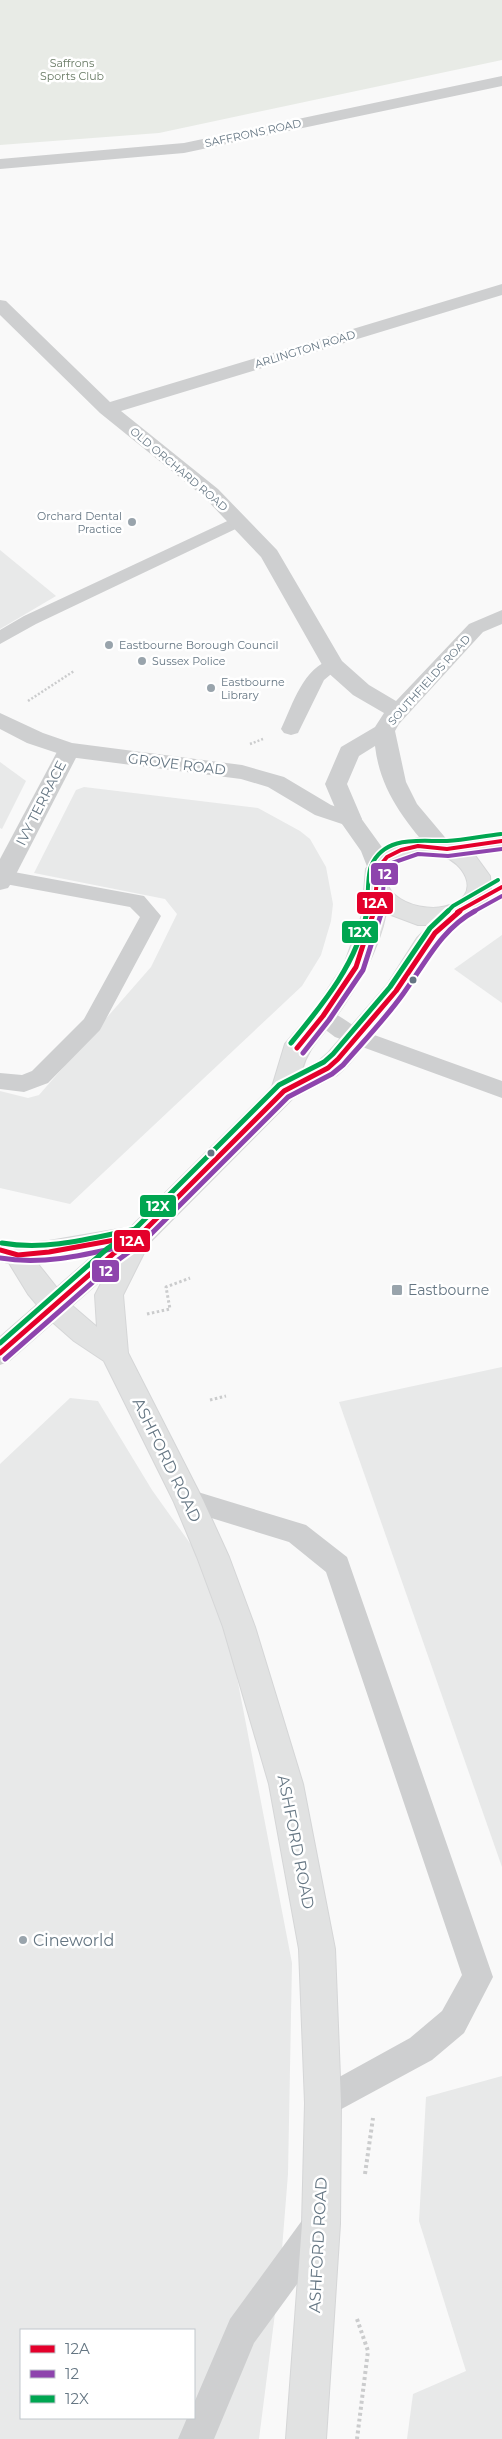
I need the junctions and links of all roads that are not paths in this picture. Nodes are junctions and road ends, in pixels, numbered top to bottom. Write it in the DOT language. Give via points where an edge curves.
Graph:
graph roads {
  1 [pos="502,81"];
  2 [pos="0,164"];
  3 [pos="502,289"];
  4 [pos="0,305"];
  5 [pos="107,409"];
  6 [pos="238,521"];
  7 [pos="502,616"];
  8 [pos="0,638"];
  9 [pos="334,665"];
  10 [pos="398,711"];
  11 [pos="0,720"];
  12 [pos="291,729"];
  13 [pos="384,731"];
  14 [pos="69,750"];
  15 [pos="350,819"];
  16 [pos="502,841"];
  17 [pos="445,848"];
  18 [pos="377,879"];
  19 [pos="1,880"];
  20 [pos="502,887"];
  21 [pos="465,907"];
  22 [pos="323,1016"];
  23 [pos="358,1038"];
  24 [pos="0,1081"];
  25 [pos="284,1090"];
  26 [pos="502,1090"];
  27 [pos="139,1236"];
  28 [pos="9,1253"];
  29 [pos="54,1308"];
  30 [pos="0,1353"];
  31 [pos="114,1353"];
  32 [pos="188,1500"];
  33 [pos="323,2103"];
  34 [pos="321,2224"];
  35 [pos="196,2439"];
  36 [pos="306,2439"];
  1 -- 2 [label="street, SAFFRONS ROAD" via="184,148"];
  3 -- 5 [label="street, ARLINGTON ROAD"];
  4 -- 5 [label="street, OLD ORCHARD ROAD"];
  5 -- 6 [label="street, OLD ORCHARD ROAD" via="211,493"];
  6 -- 8 [label="lane" via="30,620"];
  6 -- 9 [label="street, OLD ORCHARD ROAD" via="270,554"];
  7 -- 10 [label="street, SOUTHFIELDS ROAD" via="476,628"];
  9 -- 10 [label="street, OLD ORCHARD ROAD" via="361,690"];
  9 -- 12 [label="lane" via="316,676"];
  10 -- 13 [label="street, SOUTHFIELDS ROAD"];
  11 -- 14 [label="street, GROVE ROAD" via="35,738"];
  13 -- 15 [label="street, SOUTHFIELDS ROAD" via="349,752 341,767 336,784"];
  13 -- 17 [label="street, SOUTHFIELDS ROAD" via="386,758 396,791 418,822"];
  14 -- 15 [label="street, GROVE ROAD" via="255,774 298,793 323,810"];
  14 -- 19 [label="street, IVY TERRACE"];
  15 -- 18 [label="street, SOUTHFIELDS ROAD" via="372,850"];
  16 -- 17 [label="main road"];
  17 -- 18 [label="main road" via="418,846 401,850 387,857"];
  17 -- 21 [label="main road" via="466,858 476,868 479,891"];
  18 -- 21 [label="main road" via="389,905 409,915 442,917"];
  18 -- 22 [label="main road" via="374,915 356,967"];
  19 -- 24 [label="lane" via="137,901 150,916 92,1024 40,1077 24,1084"];
  20 -- 21 [label="main road"];
  21 -- 23 [label="main road" via="426,944 396,991"];
  22 -- 23 [label="lane"];
  22 -- 25 [label="main road" via="294,1051"];
  23 -- 25 [label="main road" via="328,1068"];
  23 -- 26 [label="lane"];
  25 -- 27 [label="main road"];
  27 -- 28 [label="main road" via="49,1252"];
  27 -- 29 [label="street" via="113,1254"];
  27 -- 31 [label="main road" via="109,1295"];
  28 -- 29 [label="main road"];
  29 -- 30 [label="street"];
  29 -- 31 [label="main road" via="91,1339"];
  31 -- 32 [label="main road, ASHFORD ROAD"];
  32 -- 33 [label="main road, ASHFORD ROAD" via="239,1627 286,1784 317,1949"];
  32 -- 33 [label="lane" via="296,1533 336,1565 478,1977 452,2022 421,2049"];
  33 -- 34 [label="main road, ASHFORD ROAD"];
  34 -- 35 [label="lane" via="242,2331"];
  34 -- 36 [label="main road, ASHFORD ROAD"];
}
